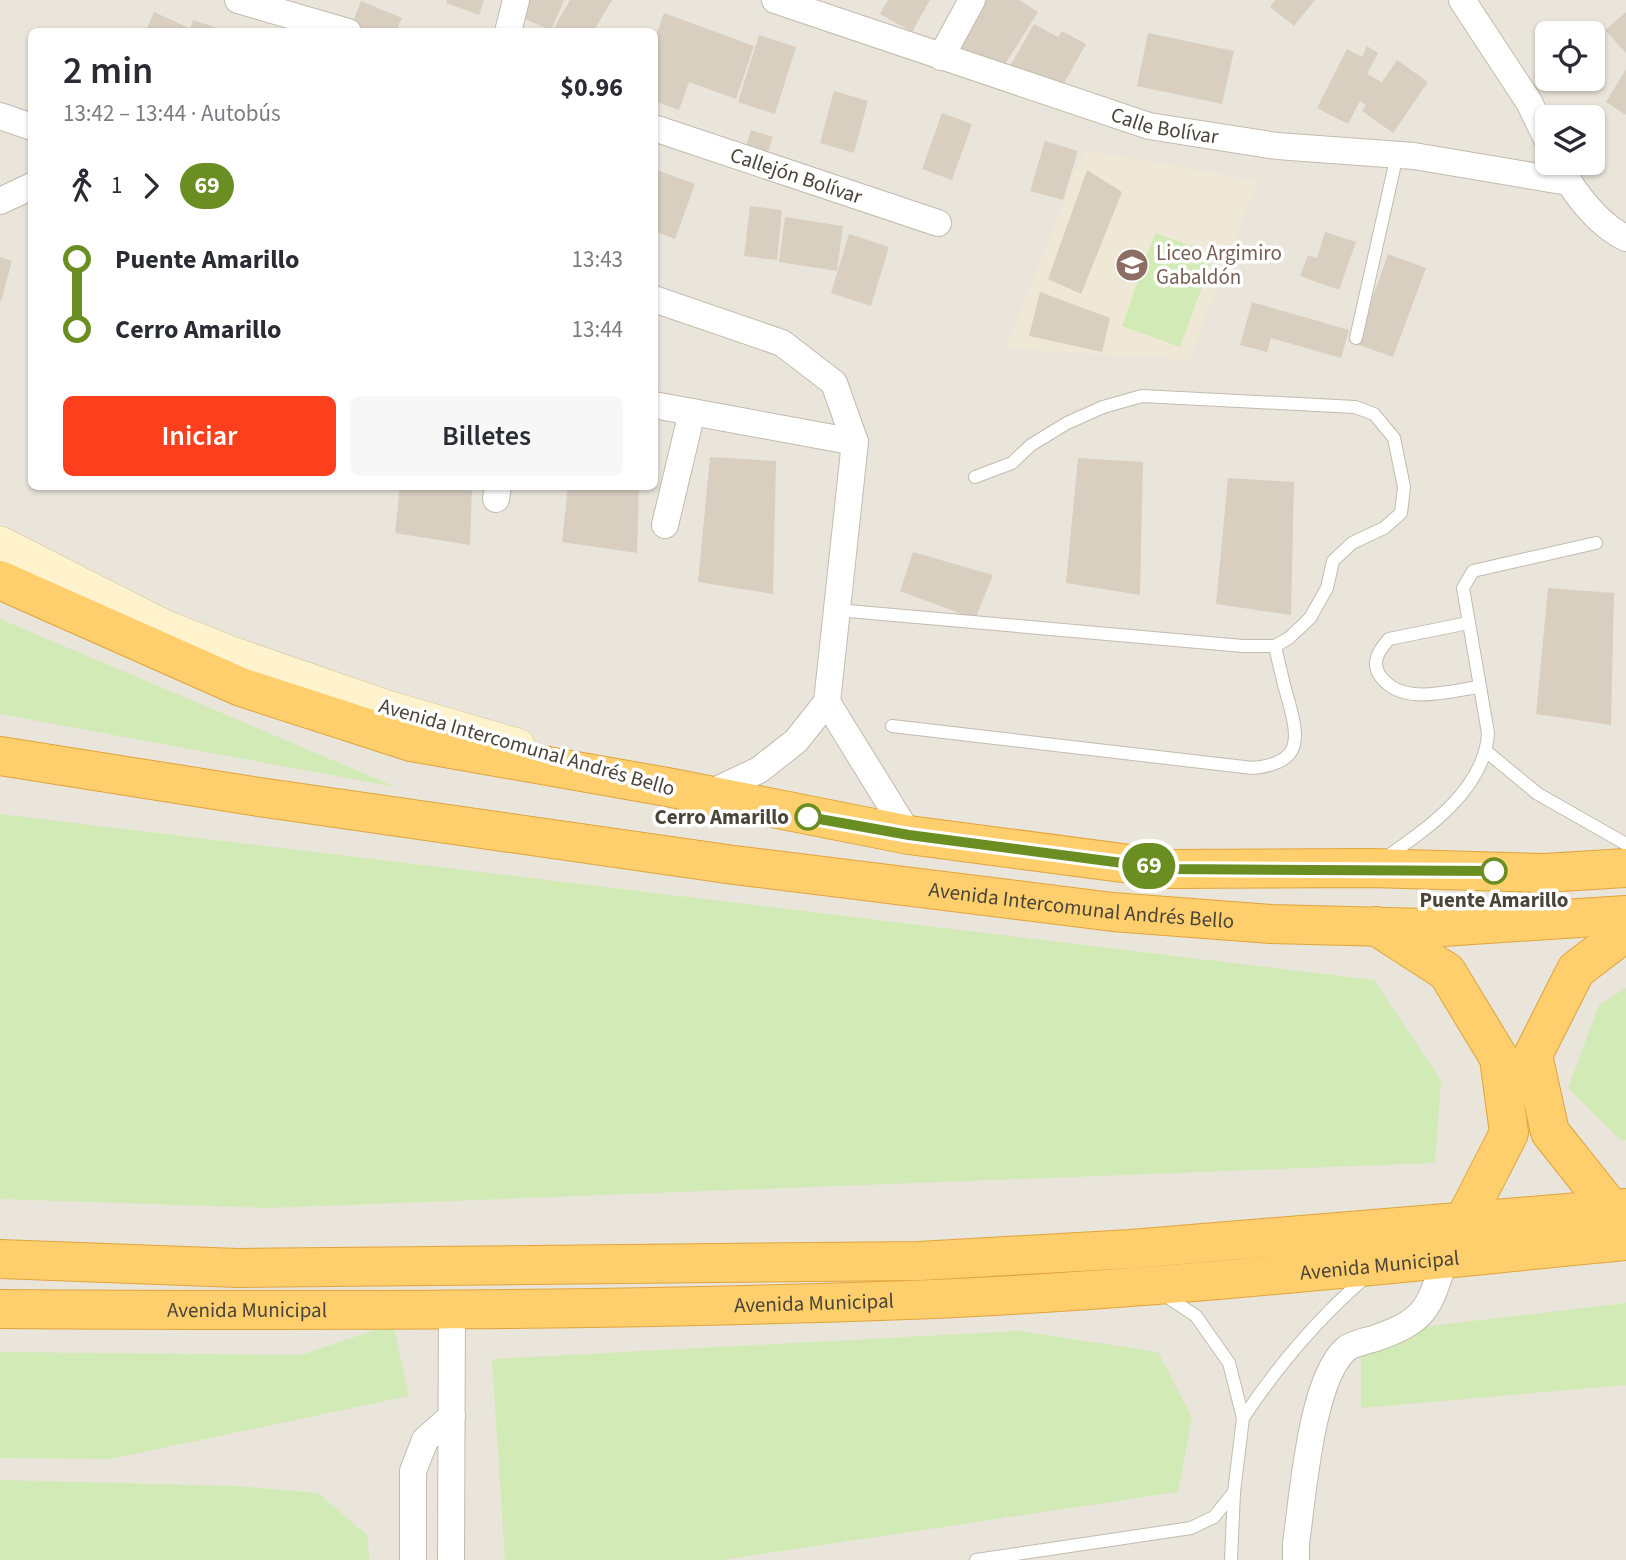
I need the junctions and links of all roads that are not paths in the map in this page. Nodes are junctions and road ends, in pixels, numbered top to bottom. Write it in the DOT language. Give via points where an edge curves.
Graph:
graph roads {
  1 [pos="238,0"];
  2 [pos="516,0"];
  3 [pos="775,0"];
  4 [pos="972,0"];
  5 [pos="1462,0"];
  6 [pos="334,28"];
  7 [pos="509,28"];
  8 [pos="941,58"];
  9 [pos="1535,114"];
  10 [pos="0,116"];
  11 [pos="28,126"];
  12 [pos="658,129"];
  13 [pos="1397,155"];
  14 [pos="1535,169"];
  15 [pos="1565,175"];
  16 [pos="28,188"];
  17 [pos="0,201"];
  18 [pos="938,223"];
  19 [pos="1626,238"];
  20 [pos="658,300"];
  21 [pos="1356,338"];
  22 [pos="658,406"];
  23 [pos="692,412"];
  24 [pos="855,442"];
  25 [pos="975,477"];
  26 [pos="665,525"];
  27 [pos="1596,543"];
  28 [pos="0,545"];
  29 [pos="0,580"];
  30 [pos="837,610"];
  31 [pos="1468,623"];
  32 [pos="1275,646"];
  33 [pos="1479,687"];
  34 [pos="827,702"];
  35 [pos="892,726"];
  36 [pos="1487,752"];
  37 [pos="0,756"];
  38 [pos="667,787"];
  39 [pos="706,795"];
  40 [pos="909,835"];
  41 [pos="1626,844"];
  42 [pos="1626,867"];
  43 [pos="1370,868"];
  44 [pos="1626,915"];
  45 [pos="1376,926"];
  46 [pos="1626,932"];
  47 [pos="1621,1220"];
  48 [pos="1463,1223"];
  49 [pos="1445,1258"];
  50 [pos="0,1259"];
  51 [pos="1381,1265"];
  52 [pos="1149,1284"];
  53 [pos="0,1309"];
  54 [pos="452,1309"];
  55 [pos="452,1416"];
  56 [pos="1243,1418"];
  57 [pos="1234,1492"];
  58 [pos="413,1560"];
  59 [pos="451,1560"];
  60 [pos="976,1560"];
  61 [pos="1231,1560"];
  62 [pos="1296,1560"];
  1 -- 6 [label="street"];
  2 -- 7 [label="street"];
  3 -- 8 [label="street, Calle Bolívar"];
  4 -- 8 [label="street"];
  5 -- 9 [label="street"];
  8 -- 13 [label="street, Calle Bolívar" via="1149,126 1277,146"];
  10 -- 11 [label="street"];
  12 -- 18 [label="street, Callejón Bolívar"];
  13 -- 14 [label="street, Calle Bolívar"];
  13 -- 21 [label="lane"];
  15 -- 19 [label="street" via="1612,232"];
  16 -- 17 [label="street"];
  20 -- 24 [label="street" via="782,343 834,383"];
  22 -- 23 [label="street"];
  23 -- 24 [label="street"];
  23 -- 26 [label="street"];
  24 -- 30 [label="street"];
  25 -- 32 [label="lane" via="1012,463 1067,423 1142,396 1355,407 1374,414 1394,438 1404,487 1401,513 1384,528 1352,543 1333,561 1327,588 1310,618"];
  27 -- 31 [label="lane" via="1473,571 1462,588"];
  28 -- 38 [label="main road, Avenida Intercomunal Andrés Bello" via="163,628 243,660 397,712"];
  29 -- 38 [label="highway" via="241,687 411,742"];
  30 -- 32 [label="lane"];
  30 -- 34 [label="street"];
  31 -- 33 [label="lane"];
  31 -- 33 [label="lane" via="1389,639 1376,659 1376,671 1386,684 1411,695"];
  32 -- 35 [label="lane" via="1297,734 1294,750 1273,766 1253,768"];
  33 -- 36 [label="lane"];
  34 -- 39 [label="street" via="796,741 759,771"];
  34 -- 40 [label="street"];
  36 -- 41 [label="lane" via="1538,794"];
  36 -- 43 [label="lane" via="1458,798 1438,818"];
  37 -- 45 [label="highway, Avenida Intercomunal Andrés Bello" via="816,877 1113,912 1271,924"];
  38 -- 39 [label="highway, Avenida Intercomunal Andrés Bello"];
  39 -- 40 [label="highway, Avenida Intercomunal Andrés Bello"];
  40 -- 43 [label="highway, Avenida Intercomunal Andrés Bello" via="1168,869"];
  42 -- 43 [label="highway, Avenida Intercomunal Andrés Bello" via="1545,873"];
  44 -- 45 [label="highway, Avenida Intercomunal Andrés Bello" via="1427,928"];
  45 -- 48 [label="highway" via="1447,972 1499,1058 1508,1133"];
  46 -- 47 [label="highway" via="1576,970 1533,1055 1550,1132"];
  47 -- 48 [label="highway, Avenida Municipal"];
  47 -- 49 [label="highway, Avenida Municipal"];
  48 -- 50 [label="highway, Avenida Municipal" via="919,1261 238,1268"];
  49 -- 51 [label="highway, Avenida Municipal"];
  49 -- 62 [label="street" via="1433,1295 1408,1327 1348,1348 1329,1371 1319,1399"];
  51 -- 52 [label="highway, Avenida Municipal"];
  51 -- 56 [label="lane" via="1328,1309 1282,1360"];
  52 -- 54 [label="highway, Avenida Municipal" via="911,1300"];
  52 -- 56 [label="lane" via="1196,1316 1229,1363"];
  53 -- 54 [label="highway, Avenida Municipal"];
  54 -- 55 [label="street"];
  55 -- 58 [label="street" via="425,1440 413,1471"];
  55 -- 59 [label="street"];
  56 -- 57 [label="lane"];
  57 -- 60 [label="lane" via="1214,1517 1191,1528"];
  57 -- 61 [label="lane"];
}
